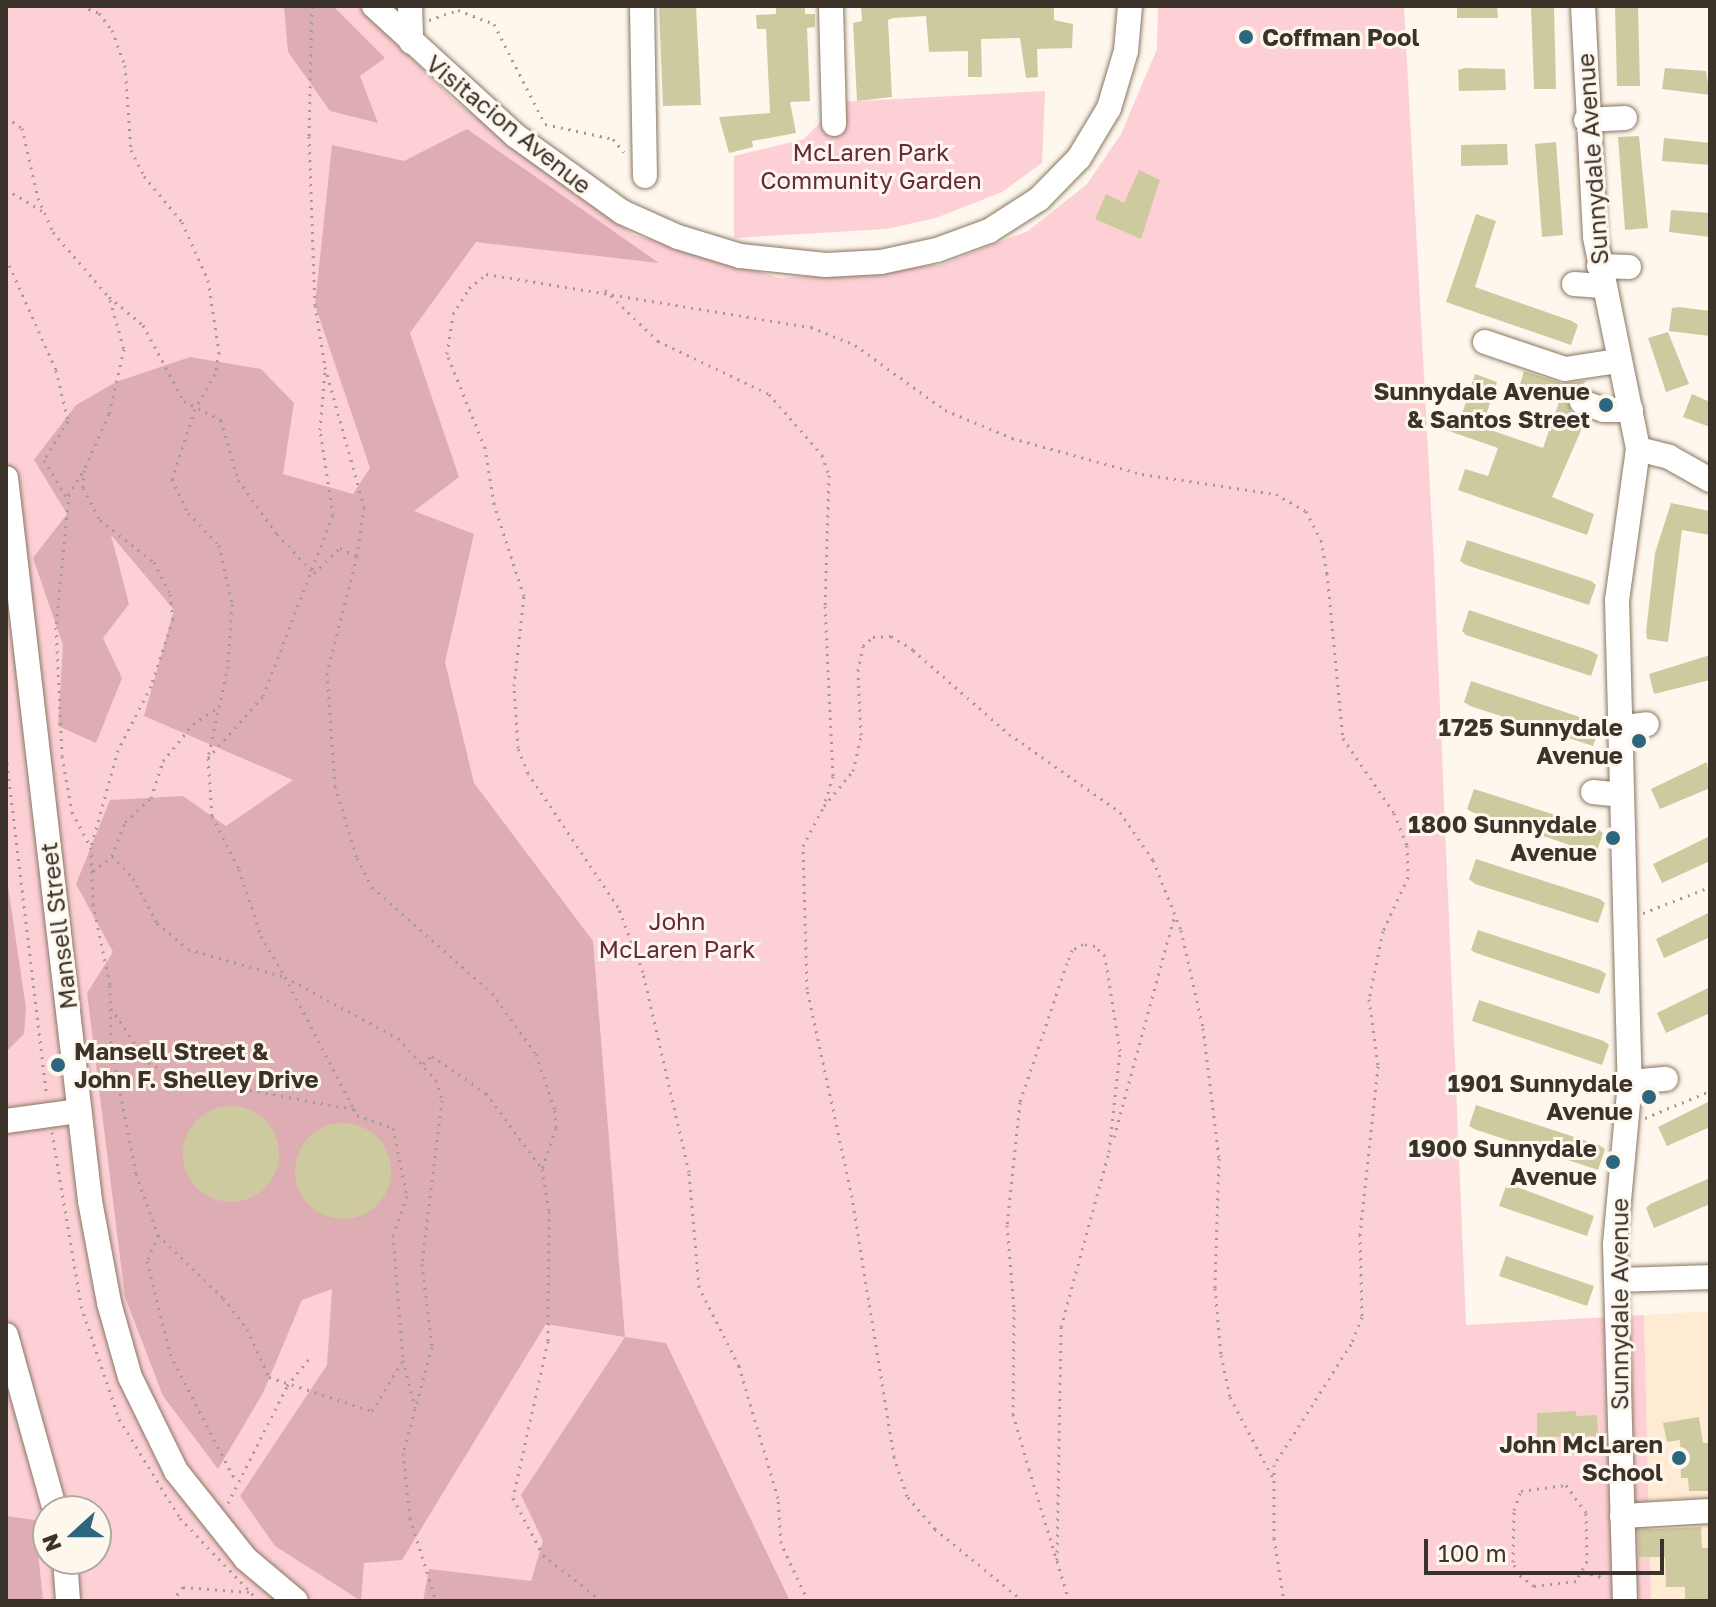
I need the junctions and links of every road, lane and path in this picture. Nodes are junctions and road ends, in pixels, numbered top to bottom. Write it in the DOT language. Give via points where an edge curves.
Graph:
graph roads {
  1 [pos="81,6"];
  2 [pos="312,6"];
  3 [pos="374,6"];
  4 [pos="642,6"];
  5 [pos="831,6"];
  6 [pos="1130,6"];
  7 [pos="1583,6"];
  8 [pos="410,25"];
  9 [pos="6,117"];
  10 [pos="1625,118"];
  11 [pos="1586,120"];
  12 [pos="834,124"];
  13 [pos="645,176"];
  14 [pos="6,189"];
  15 [pos="45,213"];
  16 [pos="6,258"];
  17 [pos="1629,267"];
  18 [pos="1601,276"];
  19 [pos="1574,284"];
  20 [pos="604,289"];
  21 [pos="109,297"];
  22 [pos="1485,342"];
  23 [pos="1618,361"];
  24 [pos="325,367"];
  25 [pos="1582,402"];
  26 [pos="195,409"];
  27 [pos="1631,410"];
  28 [pos="1638,449"];
  29 [pos="84,470"];
  30 [pos="6,478"];
  31 [pos="1710,480"];
  32 [pos="68,500"];
  33 [pos="357,556"];
  34 [pos="314,573"];
  35 [pos="219,706"];
  36 [pos="1647,724"];
  37 [pos="1620,728"];
  38 [pos="208,758"];
  39 [pos="1593,792"];
  40 [pos="1622,795"];
  41 [pos="824,806"];
  42 [pos="91,847"];
  43 [pos="112,856"];
  44 [pos="93,871"];
  45 [pos="1710,887"];
  46 [pos="1175,914"];
  47 [pos="1625,916"];
  48 [pos="285,977"];
  49 [pos="110,1007"];
  50 [pos="423,1064"];
  51 [pos="1666,1079"];
  52 [pos="1630,1082"];
  53 [pos="1710,1091"];
  54 [pos="354,1109"];
  55 [pos="79,1111"];
  56 [pos="1618,1116"];
  57 [pos="6,1121"];
  58 [pos="1109,1152"];
  59 [pos="542,1169"];
  60 [pos="158,1235"];
  61 [pos="1710,1277"];
  62 [pos="1616,1280"];
  63 [pos="6,1335"];
  64 [pos="312,1355"];
  65 [pos="403,1360"];
  66 [pos="287,1386"];
  67 [pos="415,1408"];
  68 [pos="235,1480"];
  69 [pos="1275,1483"];
  70 [pos="51,1495"];
  71 [pos="1710,1511"];
  72 [pos="1622,1516"];
  73 [pos="219,1529"];
  74 [pos="1057,1560"];
  75 [pos="66,1575"];
  76 [pos="1576,1581"];
  77 [pos="250,1593"];
  78 [pos="436,1600"];
  79 [pos="68,1601"];
  80 [pos="172,1601"];
  81 [pos="296,1601"];
  82 [pos="456,1601"];
  83 [pos="602,1601"];
  84 [pos="808,1601"];
  85 [pos="1023,1601"];
  86 [pos="1069,1601"];
  87 [pos="1284,1601"];
  88 [pos="1625,1601"];
  1 -- 26 [label="path" via="99,13 112,30 128,82 131,150 144,176 182,222 208,280 219,352 215,374"];
  2 -- 24 [label="path" via="315,290"];
  3 -- 8 [label="street, Visitacion Avenue"];
  4 -- 13 [label="street"];
  5 -- 12 [label="street"];
  6 -- 8 [label="street, Visitacion Avenue" via="1126,51 1109,108 1060,179 1016,216 965,241 909,257 853,264 740,256 649,226 543,158"];
  7 -- 11 [label="street, Sunnydale Avenue"];
  8 -- 13 [label="path" via="458,10 494,24 545,124 613,139"];
  9 -- 15 [label="path" via="22,128"];
  10 -- 11 [label="street"];
  11 -- 18 [label="street, Sunnydale Avenue"];
  14 -- 15 [label="path"];
  15 -- 21 [label="path" via="53,232"];
  16 -- 32 [label="path" via="56,370 68,421 44,460"];
  17 -- 18 [label="street"];
  18 -- 19 [label="street"];
  18 -- 23 [label="street, Sunnydale Avenue"];
  20 -- 41 [label="path" via="658,341 769,394 822,455 829,475 825,606 833,776"];
  20 -- 69 [label="path" via="811,327 855,345 945,410 1012,438 1142,474 1276,494 1306,511 1321,540 1327,573 1343,738 1394,813 1407,845 1408,877 1383,931 1369,999 1378,1066 1360,1234 1362,1317 1351,1344 1274,1465"];
  20 -- 84 [label="path" via="486,274 469,288 453,314 447,354 485,448 494,504 524,596 514,686 518,748 528,773 618,907 643,972 689,1172 699,1287 739,1366 778,1498 781,1543"];
  21 -- 26 [label="path" via="143,325 184,401"];
  21 -- 29 [label="path" via="124,349 109,414"];
  22 -- 23 [label="street" via="1565,369"];
  23 -- 27 [label="street, Sunnydale Avenue"];
  24 -- 33 [label="path" via="364,507"];
  24 -- 34 [label="path" via="320,430 333,515"];
  25 -- 27 [label="street" via="1604,410"];
  26 -- 34 [label="path" via="221,420 238,480"];
  26 -- 35 [label="path" via="172,479 188,513 219,545 227,566 232,604"];
  27 -- 28 [label="street, Sunnydale Avenue"];
  28 -- 31 [label="street" via="1669,457"];
  28 -- 37 [label="street, Sunnydale Avenue" via="1635,492 1617,576"];
  29 -- 32 [label="path"];
  29 -- 42 [label="path" via="89,508 154,562 170,594 173,619 151,686 118,750"];
  30 -- 55 [label="street, Mansell Street"];
  32 -- 42 [label="path" via="56,627 62,756 72,812"];
  33 -- 34 [label="path" via="340,548"];
  33 -- 59 [label="path" via="327,673 335,786 357,858 372,887 492,993 536,1054 556,1128"];
  34 -- 38 [label="path" via="263,696"];
  35 -- 38 [label="path"];
  35 -- 43 [label="path" via="193,724 163,761 151,798 125,822"];
  36 -- 37 [label="street"];
  37 -- 40 [label="street, Sunnydale Avenue"];
  38 -- 48 [label="path" via="212,816 239,869 261,936"];
  39 -- 40 [label="street"];
  40 -- 47 [label="street, Sunnydale Avenue"];
  41 -- 46 [label="path" via="853,771 861,735 858,671 863,646 873,637 891,636 1009,734 1120,812 1153,860"];
  41 -- 85 [label="path" via="803,846 807,989 852,1197 894,1457 907,1496 935,1529"];
  42 -- 44 [label="path"];
  43 -- 44 [label="path"];
  43 -- 48 [label="path" via="133,878 157,923 188,949"];
  44 -- 49 [label="path"];
  45 -- 47 [label="path" via="1657,910"];
  46 -- 58 [label="path"];
  46 -- 69 [label="path" via="1203,1028 1219,1158 1215,1288 1221,1355 1230,1397"];
  47 -- 52 [label="street, Sunnydale Avenue"];
  48 -- 50 [label="path" via="398,1038"];
  48 -- 54 [label="path"];
  49 -- 54 [label="path" via="148,1063 179,1077"];
  49 -- 60 [label="path" via="111,1046 136,1174"];
  50 -- 59 [label="path" via="432,1056 486,1093"];
  50 -- 67 [label="path" via="436,1080 442,1100 422,1264 432,1347"];
  51 -- 52 [label="street"];
  52 -- 56 [label="street, Sunnydale Avenue"];
  53 -- 56 [label="path" via="1651,1117"];
  54 -- 65 [label="path" via="357,1115 393,1128 404,1168 407,1196 393,1235"];
  55 -- 57 [label="street"];
  55 -- 73 [label="street, Mansell Street" via="100,1263 130,1377 176,1471"];
  56 -- 62 [label="street, Sunnydale Avenue"];
  58 -- 74 [label="path" via="1061,1327"];
  58 -- 74 [label="path" via="1120,1051 1114,995 1105,956 1083,944 1072,950 1020,1102 1007,1225 1014,1309 1013,1414"];
  59 -- 83 [label="path" via="549,1211 549,1326 513,1498 543,1555"];
  60 -- 66 [label="path" via="223,1298 247,1329 269,1377"];
  60 -- 68 [label="path" via="147,1261 170,1354"];
  61 -- 62 [label="street"];
  62 -- 72 [label="street, Sunnydale Avenue"];
  63 -- 70 [label="street"];
  64 -- 66 [label="path"];
  65 -- 66 [label="path" via="372,1411 320,1390"];
  65 -- 67 [label="path"];
  66 -- 68 [label="path"];
  67 -- 78 [label="path" via="403,1453 410,1518"];
  68 -- 73 [label="path"];
  69 -- 87 [label="path" via="1274,1538"];
  71 -- 72 [label="street"];
  72 -- 88 [label="street, Sunnydale Avenue"];
  73 -- 81 [label="street, Mansell Street"];
  74 -- 86 [label="path"];
  75 -- 79 [label="street"];
  76 -- 76 [label="path" via="1534,1586 1518,1574 1514,1510 1521,1491 1566,1485 1582,1502 1589,1540 1587,1561"];
  77 -- 80 [label="path" via="183,1587"];
  78 -- 82 [label="path"];
}
